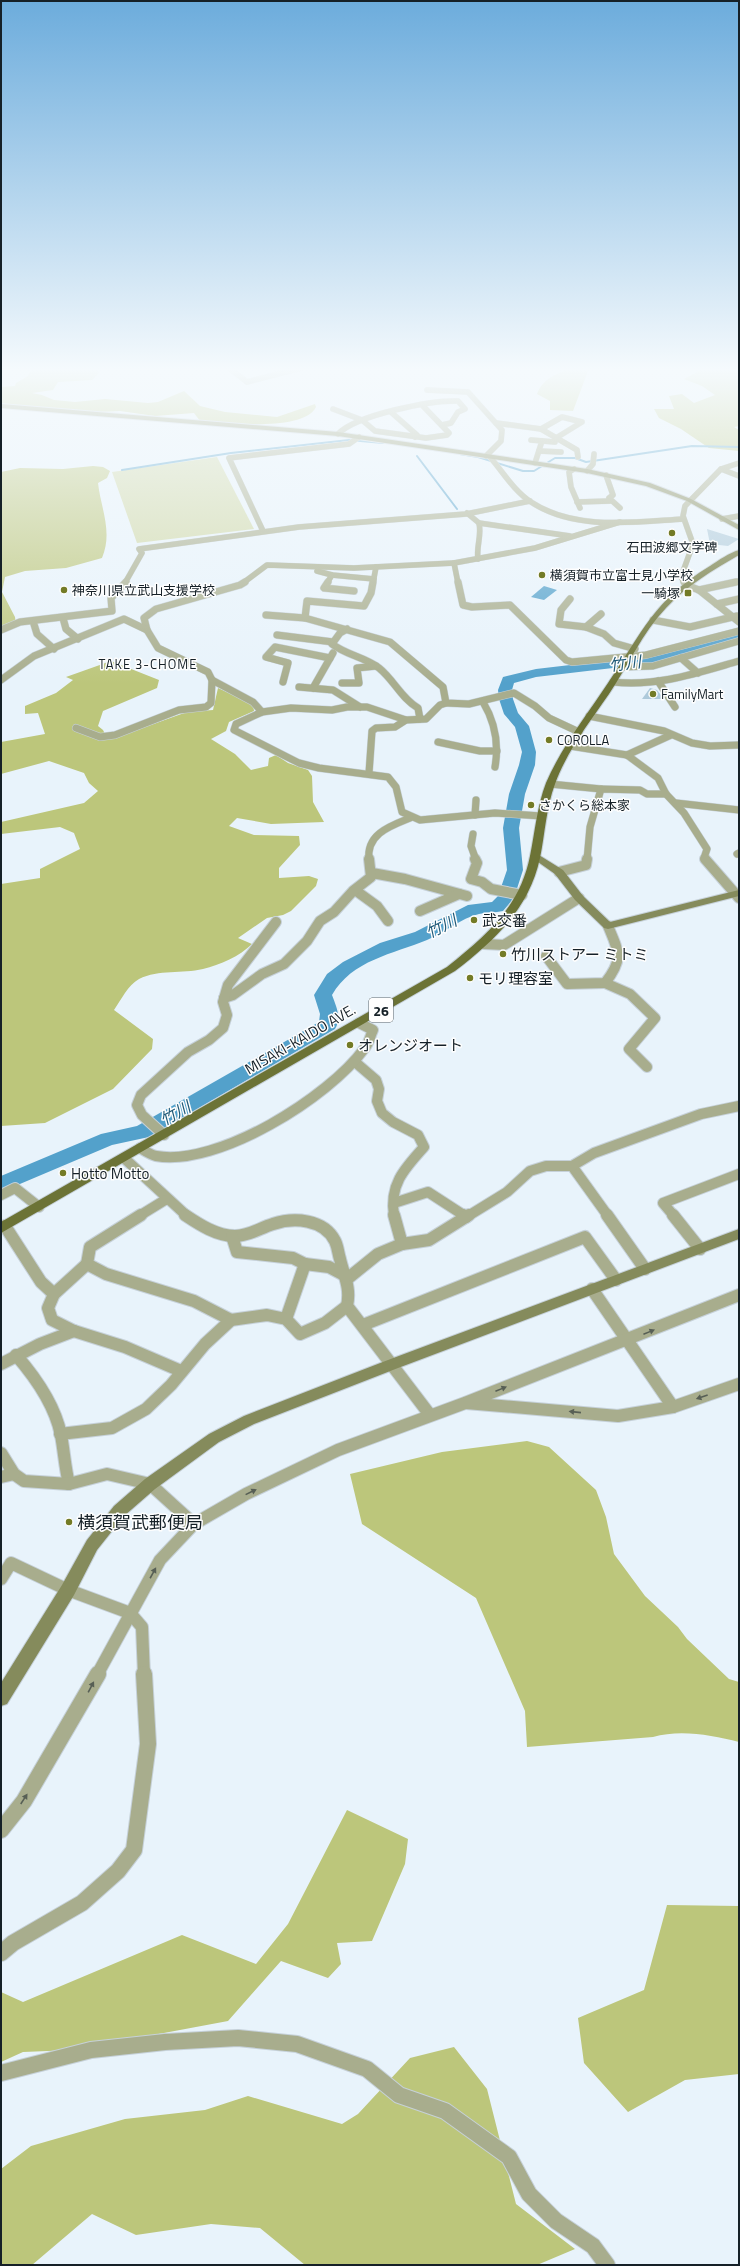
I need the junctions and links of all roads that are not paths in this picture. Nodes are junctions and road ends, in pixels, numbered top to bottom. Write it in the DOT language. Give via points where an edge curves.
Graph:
graph roads {
  1 [pos="236,473"];
  2 [pos="504,473"];
  3 [pos="569,473"];
  4 [pos="598,473"];
  5 [pos="717,473"];
  6 [pos="606,474"];
  7 [pos="689,500"];
  8 [pos="530,501"];
  9 [pos="610,501"];
  10 [pos="576,502"];
  11 [pos="580,508"];
  12 [pos="620,508"];
  13 [pos="467,512"];
  14 [pos="739,516"];
  15 [pos="683,519"];
  16 [pos="722,519"];
  17 [pos="620,522"];
  18 [pos="479,523"];
  19 [pos="739,528"];
  20 [pos="263,531"];
  21 [pos="571,537"];
  22 [pos="739,552"];
  23 [pos="478,559"];
  24 [pos="454,563"];
  25 [pos="308,566"];
  26 [pos="376,567"];
  27 [pos="332,575"];
  28 [pos="374,579"];
  29 [pos="739,581"];
  30 [pos="686,585"];
  31 [pos="699,590"];
  32 [pos="354,591"];
  33 [pos="570,599"];
  34 [pos="739,600"];
  35 [pos="717,604"];
  36 [pos="601,614"];
  37 [pos="266,615"];
  38 [pos="736,617"];
  39 [pos="62,618"];
  40 [pos="305,618"];
  41 [pos="653,620"];
  42 [pos="33,621"];
  43 [pos="739,622"];
  44 [pos="586,627"];
  45 [pos="346,629"];
  46 [pos="1,630"];
  47 [pos="147,630"];
  48 [pos="739,631"];
  49 [pos="277,635"];
  50 [pos="78,639"];
  51 [pos="739,641"];
  52 [pos="335,645"];
  53 [pos="54,649"];
  54 [pos="635,649"];
  55 [pos="330,658"];
  56 [pos="681,658"];
  57 [pos="739,661"];
  58 [pos="625,663"];
  59 [pos="376,666"];
  60 [pos="698,673"];
  61 [pos="1,680"];
  62 [pos="212,680"];
  63 [pos="658,681"];
  64 [pos="283,682"];
  65 [pos="613,682"];
  66 [pos="342,683"];
  67 [pos="299,687"];
  68 [pos="313,688"];
  69 [pos="483,702"];
  70 [pos="446,703"];
  71 [pos="360,707"];
  72 [pos="675,707"];
  73 [pos="262,712"];
  74 [pos="589,716"];
  75 [pos="420,719"];
  76 [pos="406,720"];
  77 [pos="76,728"];
  78 [pos="579,732"];
  79 [pos="671,735"];
  80 [pos="438,742"];
  81 [pos="739,745"];
  82 [pos="570,746"];
  83 [pos="496,752"];
  84 [pos="627,755"];
  85 [pos="495,767"];
  86 [pos="369,773"];
  87 [pos="550,784"];
  88 [pos="601,789"];
  89 [pos="666,794"];
  90 [pos="476,800"];
  91 [pos="676,803"];
  92 [pos="739,810"];
  93 [pos="475,815"];
  94 [pos="540,816"];
  95 [pos="410,818"];
  96 [pos="473,834"];
  97 [pos="534,855"];
  98 [pos="559,872"];
  99 [pos="372,873"];
  100 [pos="355,890"];
  101 [pos="522,895"];
  102 [pos="738,895"];
  103 [pos="579,898"];
  104 [pos="420,911"];
  105 [pos="388,921"];
  106 [pos="276,922"];
  107 [pos="608,926"];
  108 [pos="484,944"];
  109 [pos="546,956"];
  110 [pos="605,983"];
  111 [pos="224,998"];
  112 [pos="359,1023"];
  113 [pos="355,1062"];
  114 [pos="647,1067"];
  115 [pos="739,1106"];
  116 [pos="164,1135"];
  117 [pos="140,1148"];
  118 [pos="124,1158"];
  119 [pos="572,1166"];
  120 [pos="739,1174"];
  121 [pos="1,1195"];
  122 [pos="165,1200"];
  123 [pos="394,1203"];
  124 [pos="39,1207"];
  125 [pos="466,1217"];
  126 [pos="3,1227"];
  127 [pos="739,1234"];
  128 [pos="232,1236"];
  129 [pos="402,1244"];
  130 [pos="700,1248"];
  131 [pos="87,1264"];
  132 [pos="305,1264"];
  133 [pos="645,1269"];
  134 [pos="347,1278"];
  135 [pos="616,1280"];
  136 [pos="592,1289"];
  137 [pos="54,1294"];
  138 [pos="739,1295"];
  139 [pos="347,1306"];
  140 [pos="286,1319"];
  141 [pos="231,1320"];
  142 [pos="363,1325"];
  143 [pos="74,1331"];
  144 [pos="627,1340"];
  145 [pos="16,1355"];
  146 [pos="1,1364"];
  147 [pos="393,1364"];
  148 [pos="181,1371"];
  149 [pos="739,1384"];
  150 [pos="465,1403"];
  151 [pos="673,1407"];
  152 [pos="430,1415"];
  153 [pos="60,1434"];
  154 [pos="1,1453"];
  155 [pos="14,1474"];
  156 [pos="1,1477"];
  157 [pos="70,1484"];
  158 [pos="150,1484"];
  159 [pos="194,1524"];
  160 [pos="1,1579"];
  161 [pos="68,1590"];
  162 [pos="130,1613"];
  163 [pos="1,1698"];
  164 [pos="1,1830"];
  165 [pos="1,1953"];
  166 [pos="1,2072"];
  167 [pos="607,2265"];
  1 -- 20 [label="street"];
  2 -- 8 [label="street"];
  3 -- 10 [label="street"];
  4 -- 6 [label="main road"];
  5 -- 7 [label="street"];
  6 -- 7 [label="main road" via="648,484"];
  6 -- 9 [label="street" via="613,495 609,498"];
  7 -- 15 [label="street" via="682,510"];
  7 -- 16 [label="main road"];
  8 -- 13 [label="street" via="505,508"];
  8 -- 17 [label="street" via="557,516"];
  9 -- 10 [label="street"];
  9 -- 12 [label="street"];
  10 -- 11 [label="street"];
  13 -- 18 [label="street"];
  13 -- 20 [label="street"];
  14 -- 16 [label="street"];
  15 -- 17 [label="street"];
  15 -- 30 [label="street" via="693,541 681,572"];
  16 -- 19 [label="main road"];
  17 -- 21 [label="street"];
  18 -- 21 [label="street"];
  18 -- 23 [label="street" via="482,530 476,551"];
  20 -- 39 [label="street" via="139,549 142,553 127,582 111,598 112,611"];
  21 -- 23 [label="street" via="535,548"];
  22 -- 30 [label="main road, MISAKI-KAIDO AVE. / 26"];
  23 -- 24 [label="street"];
  24 -- 26 [label="street" via="393,564"];
  24 -- 58 [label="street" via="463,605 510,605 566,660 572,662 615,657"];
  25 -- 26 [label="street"];
  25 -- 27 [label="street"];
  25 -- 47 [label="street" via="267,565 240,585 156,608 144,618"];
  26 -- 28 [label="street"];
  27 -- 28 [label="street"];
  27 -- 32 [label="street" via="324,588"];
  28 -- 40 [label="street" via="364,606 307,601"];
  29 -- 31 [label="street"];
  30 -- 31 [label="street"];
  30 -- 41 [label="main road, MISAKI-KAIDO AVE. / 26"];
  31 -- 35 [label="street"];
  33 -- 44 [label="street" via="563,604 558,616 559,624"];
  34 -- 35 [label="street"];
  35 -- 38 [label="street"];
  36 -- 44 [label="street"];
  37 -- 40 [label="street"];
  38 -- 41 [label="street" via="690,627"];
  38 -- 43 [label="street"];
  39 -- 42 [label="street"];
  39 -- 50 [label="street" via="66,629"];
  40 -- 45 [label="street"];
  41 -- 54 [label="main road, MISAKI-KAIDO AVE. / 26"];
  42 -- 46 [label="street" via="20,622"];
  42 -- 53 [label="street" via="36,634"];
  44 -- 54 [label="street" via="604,634 614,643"];
  45 -- 52 [label="street" via="340,633"];
  45 -- 70 [label="street" via="390,642 398,647 444,687"];
  47 -- 50 [label="street" via="124,619"];
  47 -- 62 [label="street" via="158,648 208,672"];
  48 -- 58 [label="street"];
  49 -- 52 [label="street"];
  50 -- 53 [label="street"];
  51 -- 56 [label="street"];
  52 -- 55 [label="street"];
  52 -- 59 [label="street" via="364,656"];
  53 -- 61 [label="street" via="34,656"];
  54 -- 58 [label="main road, MISAKI-KAIDO AVE. / 26"];
  55 -- 64 [label="street" via="275,647 266,657 288,663"];
  55 -- 68 [label="street"];
  56 -- 58 [label="street" via="653,666"];
  56 -- 60 [label="street"];
  57 -- 60 [label="street"];
  58 -- 65 [label="main road, MISAKI-KAIDO AVE. / 26"];
  59 -- 66 [label="street" via="357,668 359,683"];
  59 -- 75 [label="street" via="391,680 405,701 418,708"];
  60 -- 63 [label="street"];
  62 -- 73 [label="street" via="253,702"];
  62 -- 77 [label="street" via="211,703 206,707 179,710 115,735 100,737"];
  63 -- 65 [label="street" via="634,684"];
  63 -- 72 [label="street"];
  65 -- 74 [label="main road, MISAKI-KAIDO AVE. / 26"];
  67 -- 68 [label="street"];
  68 -- 71 [label="street" via="336,692"];
  69 -- 70 [label="street" via="463,705"];
  69 -- 78 [label="street" via="514,693 549,718"];
  69 -- 83 [label="street" via="490,713"];
  70 -- 75 [label="street" via="440,705 426,719"];
  71 -- 73 [label="street" via="332,710 291,708"];
  71 -- 76 [label="street"];
  73 -- 86 [label="street" via="236,724 234,730 307,766"];
  74 -- 78 [label="main road, MISAKI-KAIDO AVE. / 26"];
  74 -- 79 [label="street" via="664,731"];
  75 -- 76 [label="street"];
  76 -- 86 [label="street" via="395,727 376,728 372,731"];
  78 -- 82 [label="main road, MISAKI-KAIDO AVE. / 26"];
  79 -- 81 [label="street" via="710,746"];
  79 -- 84 [label="street"];
  80 -- 83 [label="street" via="480,752"];
  82 -- 84 [label="street"];
  82 -- 87 [label="main road, MISAKI-KAIDO AVE. / 26"];
  83 -- 85 [label="street"];
  84 -- 89 [label="street" via="658,778"];
  86 -- 95 [label="street" via="388,777 396,786 398,807"];
  87 -- 88 [label="street"];
  87 -- 94 [label="main road, MISAKI-KAIDO AVE. / 26"];
  88 -- 89 [label="street"];
  88 -- 98 [label="street" via="590,827 586,865"];
  89 -- 91 [label="street"];
  90 -- 93 [label="street"];
  91 -- 92 [label="street"];
  91 -- 102 [label="street" via="707,849 704,858"];
  93 -- 94 [label="street" via="495,813"];
  93 -- 95 [label="street" via="420,820"];
  94 -- 97 [label="main road, MISAKI-KAIDO AVE. / 26"];
  95 -- 99 [label="street" via="377,834 370,841 368,854"];
  96 -- 101 [label="street" via="470,846 477,863 471,879 482,882 491,889"];
  97 -- 98 [label="main road"];
  97 -- 101 [label="main road, MISAKI-KAIDO AVE. / 26" via="528,882"];
  98 -- 103 [label="main road"];
  99 -- 100 [label="street"];
  99 -- 104 [label="street" via="463,895"];
  100 -- 105 [label="street" via="377,906"];
  100 -- 111 [label="street" via="334,912 320,921 307,941 284,964 262,974 233,995"];
  101 -- 108 [label="main road, MISAKI-KAIDO AVE. / 26" via="502,926"];
  102 -- 107 [label="main road"];
  103 -- 107 [label="main road"];
  103 -- 108 [label="street" via="504,945"];
  106 -- 111 [label="street" via="228,985"];
  107 -- 110 [label="street" via="619,953 618,967"];
  108 -- 112 [label="main road, MISAKI-KAIDO AVE. / 26" via="451,969"];
  109 -- 110 [label="street" via="567,984"];
  110 -- 114 [label="street" via="630,994 655,1018 629,1049"];
  111 -- 116 [label="street" via="227,1015 223,1028 188,1052 141,1095 138,1105 142,1115"];
  112 -- 113 [label="street" via="373,1030 372,1037"];
  112 -- 116 [label="main road, MISAKI-KAIDO AVE. / 26"];
  113 -- 117 [label="street" via="321,1092 261,1129 229,1145 199,1154 156,1156"];
  113 -- 123 [label="street" via="371,1073 378,1084 377,1101 380,1110 396,1125 418,1135 424,1147 399,1177 393,1192"];
  115 -- 119 [label="street" via="701,1114 594,1153"];
  116 -- 117 [label="main road, MISAKI-KAIDO AVE. / 26"];
  117 -- 118 [label="main road, MISAKI-KAIDO AVE. / 26"];
  118 -- 122 [label="street"];
  118 -- 124 [label="main road, MISAKI-KAIDO AVE. / 26"];
  119 -- 125 [label="street" via="546,1166 530,1170 507,1192"];
  119 -- 133 [label="street"];
  120 -- 130 [label="street" via="663,1203"];
  121 -- 124 [label="street" via="15,1188"];
  122 -- 128 [label="street" via="207,1229"];
  122 -- 131 [label="street" via="90,1248"];
  123 -- 125 [label="street" via="428,1192"];
  123 -- 129 [label="street" via="394,1223"];
  124 -- 126 [label="main road, MISAKI-KAIDO AVE. / 26"];
  125 -- 129 [label="street" via="429,1240"];
  126 -- 137 [label="street" via="41,1282"];
  127 -- 130 [label="main road"];
  128 -- 132 [label="street" via="237,1252 293,1258"];
  128 -- 134 [label="street" via="250,1234 277,1223 303,1220 324,1228 335,1240 340,1263"];
  129 -- 134 [label="street" via="378,1254"];
  130 -- 133 [label="main road"];
  131 -- 137 [label="street"];
  131 -- 141 [label="street" via="106,1274 194,1301"];
  132 -- 134 [label="street" via="329,1267"];
  132 -- 140 [label="street"];
  133 -- 135 [label="main road"];
  134 -- 139 [label="street" via="351,1291"];
  135 -- 136 [label="main road"];
  135 -- 142 [label="street" via="585,1237"];
  136 -- 144 [label="street"];
  136 -- 147 [label="main road"];
  137 -- 143 [label="street" via="48,1308 52,1320"];
  144 -- 138 [label="street, one-way"];
  139 -- 140 [label="street" via="316,1329 300,1334"];
  139 -- 142 [label="street"];
  140 -- 141 [label="street" via="267,1315"];
  141 -- 148 [label="street"];
  142 -- 147 [label="street"];
  143 -- 145 [label="street"];
  143 -- 148 [label="street" via="125,1347"];
  150 -- 144 [label="street, one-way"];
  144 -- 151 [label="street"];
  145 -- 146 [label="street"];
  145 -- 153 [label="street" via="31,1372"];
  147 -- 152 [label="street"];
  147 -- 158 [label="main road" via="249,1420 214,1438"];
  148 -- 153 [label="street" via="171,1385 146,1409 112,1428"];
  149 -- 151 [label="street, one-way"];
  151 -- 150 [label="street, one-way" via="618,1416"];
  150 -- 152 [label="street"];
  159 -- 152 [label="street, one-way" via="246,1494 338,1450"];
  153 -- 157 [label="street"];
  154 -- 155 [label="street"];
  155 -- 156 [label="street"];
  155 -- 157 [label="street" via="24,1481"];
  157 -- 158 [label="street" via="107,1474"];
  158 -- 159 [label="street"];
  158 -- 161 [label="main road" via="118,1511 92,1545"];
  162 -- 159 [label="street, one-way" via="160,1560"];
  160 -- 161 [label="street" via="12,1563"];
  161 -- 162 [label="street"];
  161 -- 163 [label="main road"];
  164 -- 162 [label="street, one-way" via="24,1801 83,1701"];
  162 -- 165 [label="street" via="142,1627 148,1744 134,1850 118,1871 82,1903 13,1943"];
  166 -- 167 [label="street" via="91,2050 165,2042 238,2038 297,2044 367,2069 399,2095 446,2111 509,2157 529,2194 556,2221 593,2246"];
}
